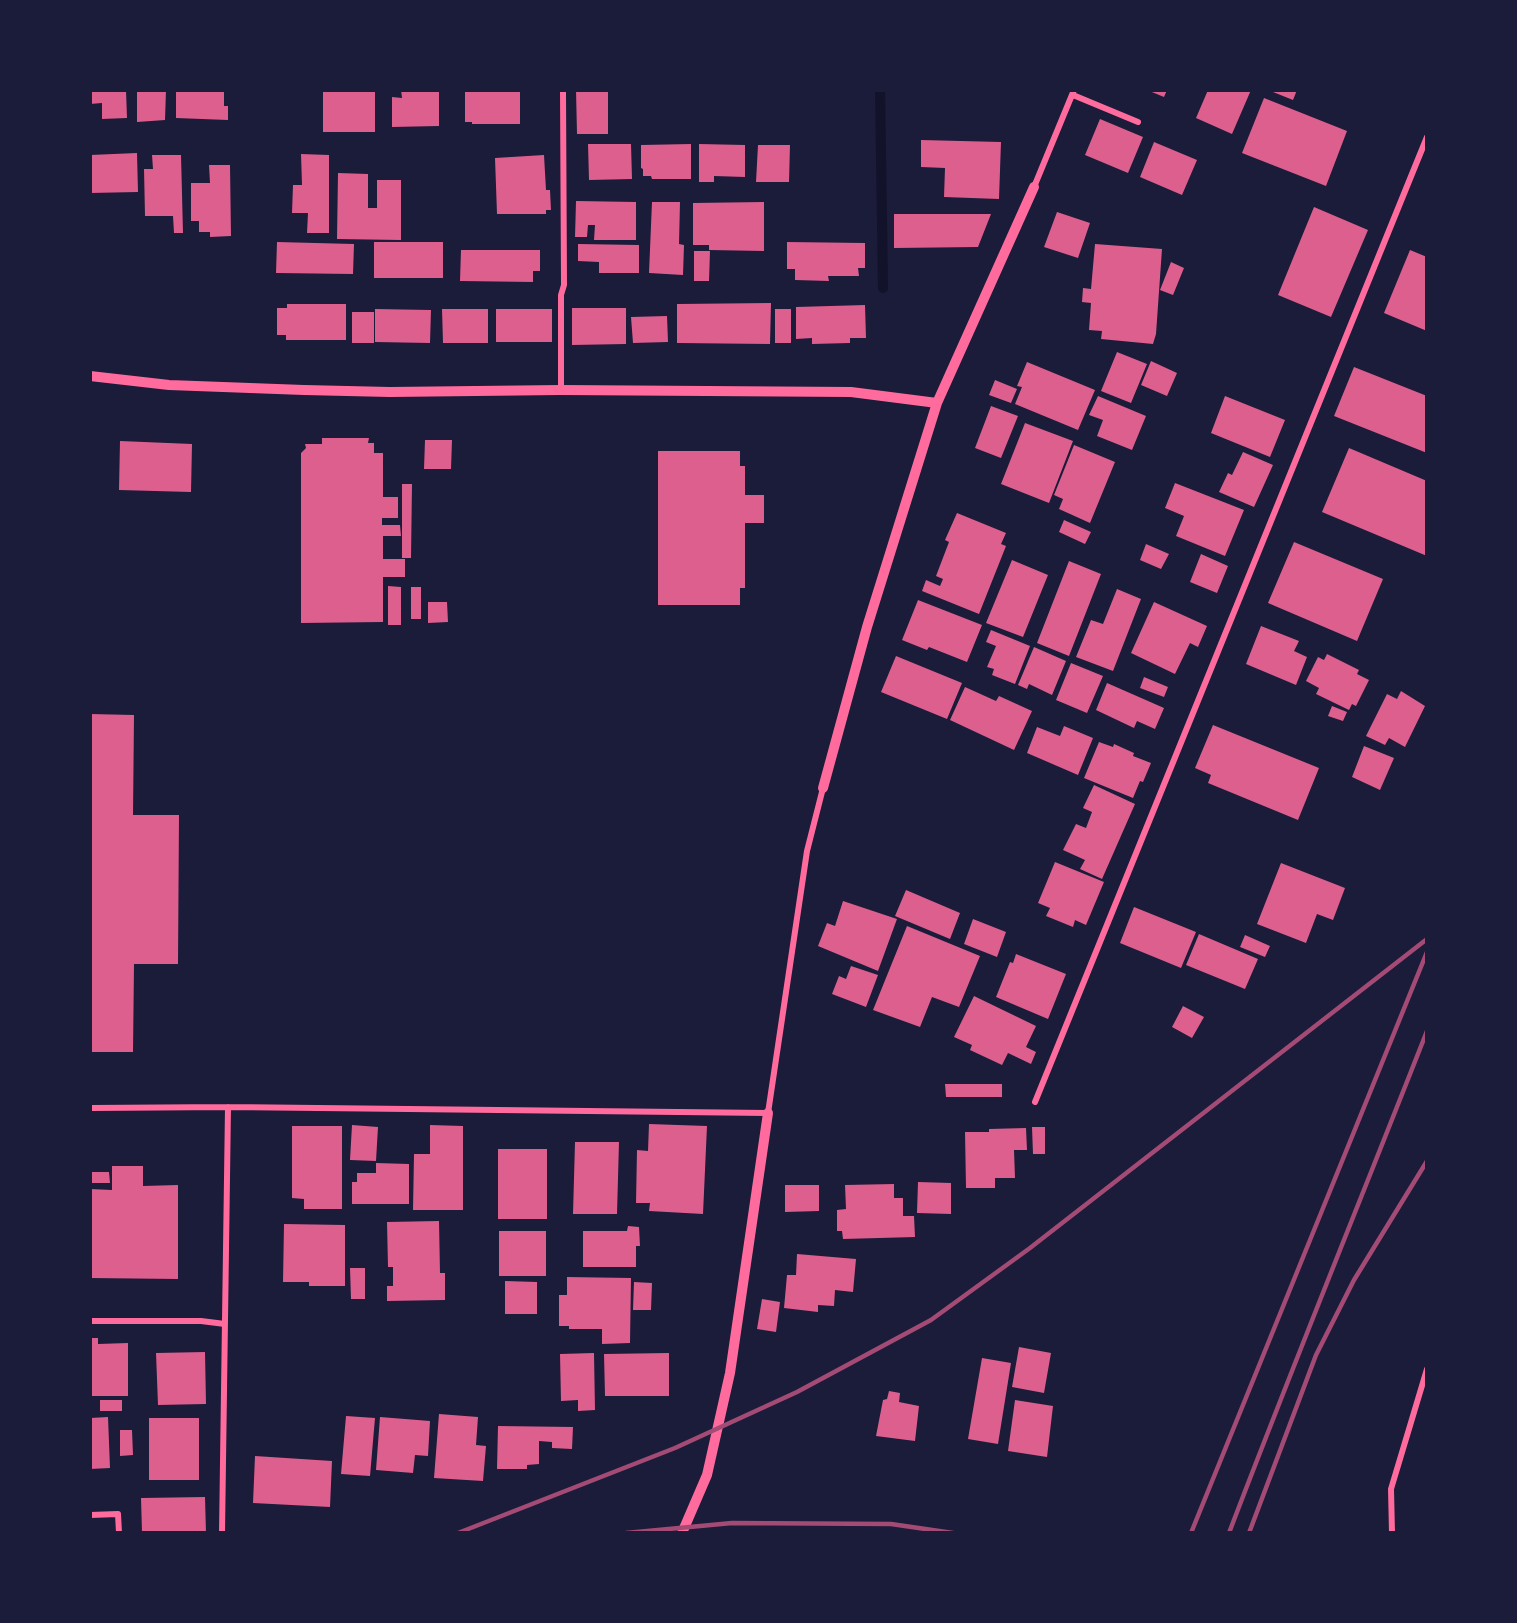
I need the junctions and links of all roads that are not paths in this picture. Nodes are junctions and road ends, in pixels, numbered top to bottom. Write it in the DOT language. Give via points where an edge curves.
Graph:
graph roads {
  1 [pos="563,90"];
  2 [pos="1073,92"];
  3 [pos="1138,122"];
  4 [pos="1427,137"];
  5 [pos="1034,187"];
  6 [pos="90,376"];
  7 [pos="561,390"];
  8 [pos="937,403"];
  9 [pos="823,788"];
  10 [pos="1035,1102"];
  11 [pos="228,1107"];
  12 [pos="90,1108"];
  13 [pos="768,1113"];
  14 [pos="90,1321"];
  15 [pos="225,1324"];
  16 [pos="1427,1369"];
  17 [pos="90,1515"];
  18 [pos="119,1533"];
  19 [pos="222,1533"];
  20 [pos="682,1533"];
  21 [pos="1392,1533"];
  1 -- 7 [label="street"];
  2 -- 3 [label="street"];
  2 -- 5 [label="street"];
  4 -- 10 [label="street"];
  5 -- 8 [label="street"];
  6 -- 7 [label="street" via="169,385 304,390"];
  7 -- 8 [label="street" via="851,392"];
  8 -- 9 [label="street" via="867,627"];
  9 -- 13 [label="street" via="807,851"];
  11 -- 12 [label="street"];
  11 -- 13 [label="street"];
  11 -- 15 [label="street"];
  13 -- 20 [label="street" via="730,1373 707,1474"];
  14 -- 15 [label="street"];
  15 -- 19 [label="street"];
  16 -- 21 [label="street" via="1391,1489"];
  17 -- 18 [label="street" via="118,1514"];
}
